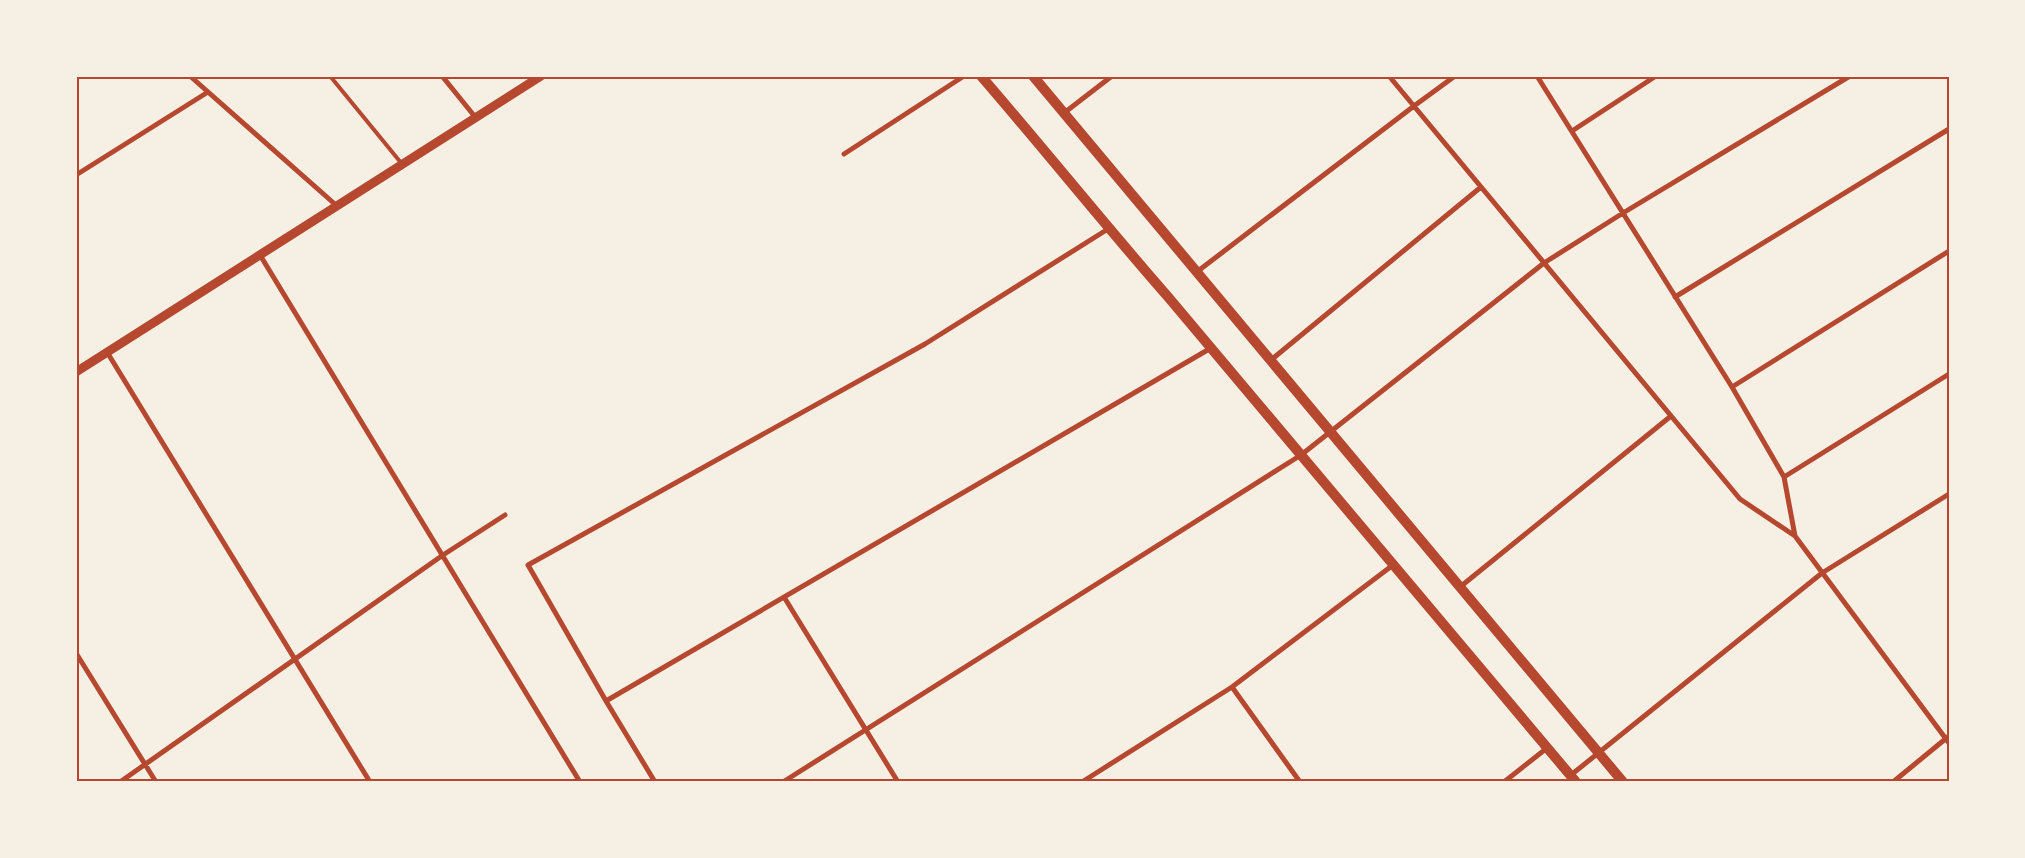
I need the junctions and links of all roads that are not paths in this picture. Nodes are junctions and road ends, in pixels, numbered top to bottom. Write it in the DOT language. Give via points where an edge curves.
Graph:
graph roads {
  1 [pos="190,76"];
  2 [pos="330,76"];
  3 [pos="442,76"];
  4 [pos="541,76"];
  5 [pos="964,76"];
  6 [pos="981,76"];
  7 [pos="1033,76"];
  8 [pos="1112,76"];
  9 [pos="1389,76"];
  10 [pos="1455,76"];
  11 [pos="1537,76"];
  12 [pos="1656,76"];
  13 [pos="1850,76"];
  14 [pos="208,92"];
  15 [pos="1414,106"];
  16 [pos="1064,113"];
  17 [pos="476,118"];
  18 [pos="1949,129"];
  19 [pos="1572,132"];
  20 [pos="844,154"];
  21 [pos="402,164"];
  22 [pos="76,176"];
  23 [pos="1481,187"];
  24 [pos="337,206"];
  25 [pos="1623,213"];
  26 [pos="1108,229"];
  27 [pos="1949,251"];
  28 [pos="260,255"];
  29 [pos="1544,263"];
  30 [pos="1198,271"];
  31 [pos="1675,297"];
  32 [pos="1211,348"];
  33 [pos="107,352"];
  34 [pos="1271,360"];
  35 [pos="76,372"];
  36 [pos="1949,374"];
  37 [pos="1732,387"];
  38 [pos="1671,416"];
  39 [pos="1330,431"];
  40 [pos="1301,455"];
  41 [pos="1784,477"];
  42 [pos="1949,494"];
  43 [pos="505,515"];
  44 [pos="1795,536"];
  45 [pos="442,555"];
  46 [pos="1393,565"];
  47 [pos="1822,573"];
  48 [pos="1459,587"];
  49 [pos="784,597"];
  50 [pos="76,653"];
  51 [pos="295,659"];
  52 [pos="1232,687"];
  53 [pos="606,701"];
  54 [pos="867,730"];
  55 [pos="1948,739"];
  56 [pos="1547,748"];
  57 [pos="1598,752"];
  58 [pos="145,765"];
  59 [pos="1574,778"];
  60 [pos="120,782"];
  61 [pos="156,782"];
  62 [pos="370,782"];
  63 [pos="580,782"];
  64 [pos="655,782"];
  65 [pos="783,782"];
  66 [pos="898,782"];
  67 [pos="1082,782"];
  68 [pos="1300,782"];
  69 [pos="1504,782"];
  70 [pos="1623,782"];
  71 [pos="1893,782"];
  1 -- 14 [label="street"];
  2 -- 21 [label="lane"];
  3 -- 17 [label="street"];
  4 -- 17 [label="street"];
  5 -- 20 [label="street"];
  6 -- 26 [label="main road"];
  7 -- 16 [label="main road"];
  8 -- 16 [label="street"];
  9 -- 15 [label="street"];
  10 -- 15 [label="street"];
  11 -- 19 [label="street"];
  12 -- 19 [label="street"];
  13 -- 25 [label="street"];
  14 -- 22 [label="street"];
  14 -- 24 [label="street"];
  15 -- 23 [label="street"];
  15 -- 30 [label="street"];
  16 -- 30 [label="main road"];
  17 -- 21 [label="street"];
  18 -- 31 [label="street"];
  19 -- 25 [label="street"];
  21 -- 24 [label="street"];
  23 -- 29 [label="street"];
  23 -- 34 [label="street"];
  24 -- 28 [label="street"];
  25 -- 29 [label="street"];
  25 -- 31 [label="street"];
  26 -- 32 [label="main road"];
  26 -- 53 [label="street" via="925,344 528,565"];
  27 -- 37 [label="street"];
  28 -- 33 [label="street"];
  28 -- 45 [label="street"];
  29 -- 38 [label="street"];
  29 -- 39 [label="street"];
  30 -- 34 [label="main road"];
  31 -- 37 [label="street"];
  32 -- 40 [label="main road"];
  32 -- 49 [label="street"];
  33 -- 35 [label="street"];
  33 -- 51 [label="street"];
  34 -- 39 [label="main road"];
  36 -- 41 [label="street"];
  37 -- 41 [label="street"];
  38 -- 44 [label="street" via="1740,499"];
  38 -- 48 [label="street"];
  39 -- 40 [label="street"];
  39 -- 48 [label="main road"];
  40 -- 46 [label="main road"];
  40 -- 54 [label="street"];
  41 -- 44 [label="street"];
  42 -- 47 [label="street"];
  43 -- 45 [label="street"];
  44 -- 47 [label="street"];
  45 -- 51 [label="street"];
  45 -- 63 [label="street"];
  46 -- 52 [label="street"];
  46 -- 56 [label="main road"];
  47 -- 55 [label="street"];
  47 -- 57 [label="street"];
  48 -- 57 [label="main road"];
  49 -- 53 [label="street"];
  49 -- 54 [label="street"];
  50 -- 58 [label="street"];
  51 -- 58 [label="street"];
  51 -- 62 [label="street"];
  52 -- 67 [label="street"];
  52 -- 68 [label="street"];
  53 -- 64 [label="street"];
  54 -- 65 [label="street"];
  54 -- 66 [label="street"];
  55 -- 71 [label="street"];
  56 -- 59 [label="main road"];
  56 -- 69 [label="street"];
  57 -- 59 [label="street"];
  57 -- 70 [label="main road"];
  58 -- 60 [label="street"];
  58 -- 61 [label="street"];
}
